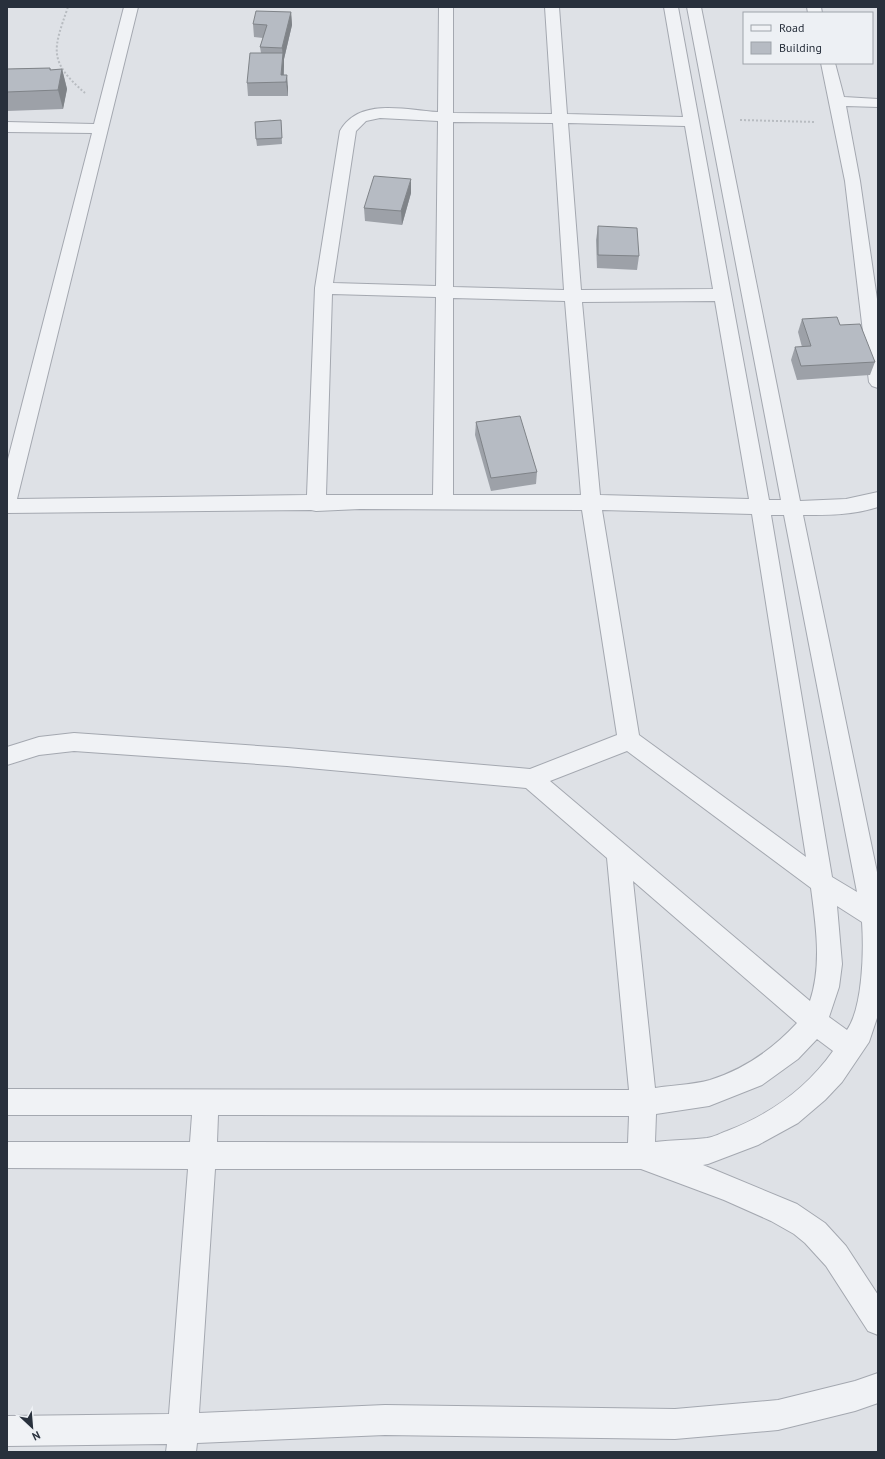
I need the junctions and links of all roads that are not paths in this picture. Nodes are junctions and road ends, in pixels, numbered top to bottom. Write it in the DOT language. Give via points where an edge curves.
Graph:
graph roads {
  1 [pos="131,7"];
  2 [pos="446,7"];
  3 [pos="552,7"];
  4 [pos="670,7"];
  5 [pos="694,7"];
  6 [pos="828,64"];
  7 [pos="838,101"];
  8 [pos="878,103"];
  9 [pos="446,117"];
  10 [pos="560,117"];
  11 [pos="691,122"];
  12 [pos="7,127"];
  13 [pos="101,129"];
  14 [pos="871,251"];
  15 [pos="324,288"];
  16 [pos="445,292"];
  17 [pos="721,295"];
  18 [pos="573,296"];
  19 [pos="878,382"];
  20 [pos="878,499"];
  21 [pos="7,501"];
  22 [pos="591,502"];
  23 [pos="443,503"];
  24 [pos="316,504"];
  25 [pos="7,506"];
  26 [pos="760,506"];
  27 [pos="792,507"];
  28 [pos="629,740"];
  29 [pos="7,756"];
  30 [pos="531,779"];
  31 [pos="618,853"];
  32 [pos="822,883"];
  33 [pos="874,916"];
  34 [pos="815,1022"];
  35 [pos="850,1048"];
  36 [pos="7,1102"];
  37 [pos="643,1103"];
  38 [pos="206,1104"];
  39 [pos="202,1154"];
  40 [pos="7,1155"];
  41 [pos="641,1156"];
  42 [pos="878,1321"];
  43 [pos="878,1388"];
  44 [pos="7,1431"];
  45 [pos="182,1440"];
  1 -- 13 [label="street"];
  2 -- 9 [label="street"];
  3 -- 10 [label="street"];
  4 -- 11 [label="street"];
  5 -- 27 [label="street"];
  6 -- 7 [label="street"];
  7 -- 8 [label="street"];
  7 -- 14 [label="street"];
  9 -- 10 [label="street"];
  9 -- 15 [label="street" via="370,114 351,124"];
  9 -- 16 [label="street"];
  10 -- 11 [label="street"];
  10 -- 18 [label="street"];
  11 -- 17 [label="street"];
  12 -- 13 [label="street"];
  13 -- 21 [label="street"];
  14 -- 19 [label="street"];
  15 -- 16 [label="street"];
  15 -- 24 [label="street"];
  16 -- 18 [label="street"];
  16 -- 23 [label="street"];
  17 -- 18 [label="street"];
  17 -- 26 [label="street"];
  18 -- 22 [label="street"];
  20 -- 27 [label="street" via="852,507"];
  22 -- 23 [label="street"];
  22 -- 26 [label="street"];
  22 -- 28 [label="street"];
  23 -- 24 [label="street"];
  24 -- 25 [label="street"];
  26 -- 27 [label="street"];
  26 -- 32 [label="street"];
  27 -- 33 [label="street"];
  28 -- 30 [label="street"];
  28 -- 32 [label="street"];
  29 -- 30 [label="street" via="39,746 74,742 287,757"];
  30 -- 31 [label="street"];
  31 -- 34 [label="street"];
  31 -- 37 [label="street"];
  32 -- 33 [label="street"];
  32 -- 34 [label="street" via="830,964 827,987"];
  33 -- 35 [label="street" via="876,944 870,1000 860,1033"];
  34 -- 35 [label="street"];
  34 -- 37 [label="street" via="789,1050 753,1076 709,1093"];
  35 -- 41 [label="street" via="833,1073 816,1091 789,1114 749,1136 708,1151"];
  36 -- 38 [label="street"];
  37 -- 38 [label="street"];
  37 -- 41 [label="street"];
  38 -- 39 [label="street"];
  39 -- 40 [label="street"];
  39 -- 41 [label="street"];
  39 -- 45 [label="street"];
  41 -- 42 [label="street" via="716,1182 785,1213 805,1225 823,1242 846,1271"];
  43 -- 45 [label="street" via="778,1415 675,1424 385,1420"];
  44 -- 45 [label="street"];
}
